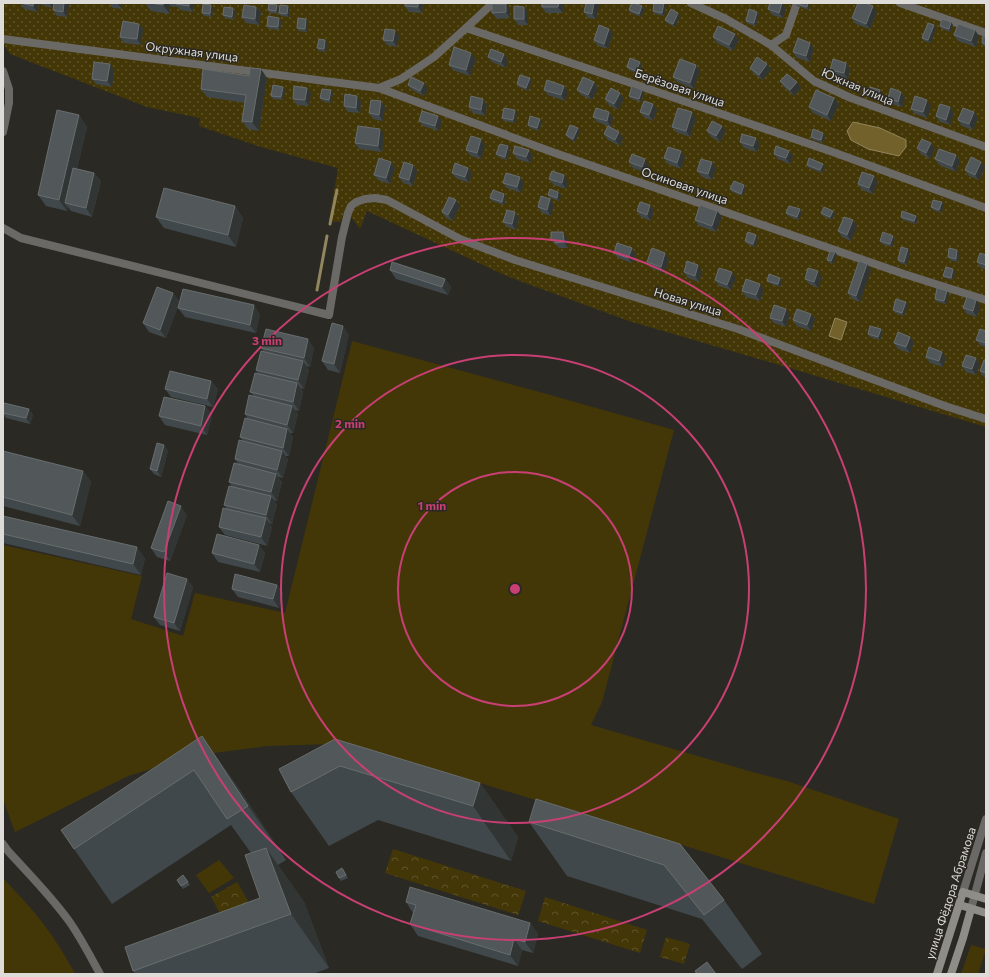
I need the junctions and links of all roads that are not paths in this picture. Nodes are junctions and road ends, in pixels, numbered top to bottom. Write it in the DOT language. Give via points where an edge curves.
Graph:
graph roads {
  1 [pos="493,3"];
  2 [pos="691,3"];
  3 [pos="797,3"];
  4 [pos="900,3"];
  5 [pos="466,28"];
  6 [pos="986,33"];
  7 [pos="3,39"];
  8 [pos="771,45"];
  9 [pos="3,71"];
  10 [pos="379,88"];
  11 [pos="3,132"];
  12 [pos="986,147"];
  13 [pos="986,208"];
  14 [pos="3,228"];
  15 [pos="986,300"];
  16 [pos="986,419"];
  17 [pos="986,820"];
  18 [pos="3,844"];
  19 [pos="986,853"];
  20 [pos="963,892"];
  21 [pos="975,896"];
  22 [pos="986,899"];
  23 [pos="960,905"];
  24 [pos="971,909"];
  25 [pos="986,913"];
  26 [pos="100,974"];
  27 [pos="937,974"];
  28 [pos="951,974"];
  1 -- 5 [label="street"];
  2 -- 8 [label="street, Южная улица" via="726,19"];
  3 -- 8 [label="street" via="786,35"];
  4 -- 6 [label="street"];
  5 -- 10 [label="street" via="421,66 401,79"];
  5 -- 13 [label="street, Берёзовая улица" via="822,148"];
  7 -- 10 [label="street, Окружная улица"];
  8 -- 12 [label="street, Южная улица" via="814,80 851,98"];
  9 -- 11 [label="street" via="9,89"];
  10 -- 15 [label="street, Осиновая улица" via="555,153"];
  14 -- 16 [label="street, Новая улица" via="21,238 329,315 348,213 356,202 375,198 387,200 460,239 515,260 738,329"];
  17 -- 20 [label="street, улица Фёдора Абрамова"];
  18 -- 26 [label="street" via="69,921"];
  19 -- 21 [label="street, улица Фёдора Абрамова"];
  20 -- 21 [label="street"];
  20 -- 23 [label="street, улица Фёдора Абрамова"];
  21 -- 22 [label="street"];
  21 -- 24 [label="street, улица Фёдора Абрамова"];
  23 -- 24 [label="street"];
  23 -- 27 [label="street, улица Фёдора Абрамова"];
  24 -- 25 [label="street"];
  24 -- 28 [label="street, улица Фёдора Абрамова"];
}
